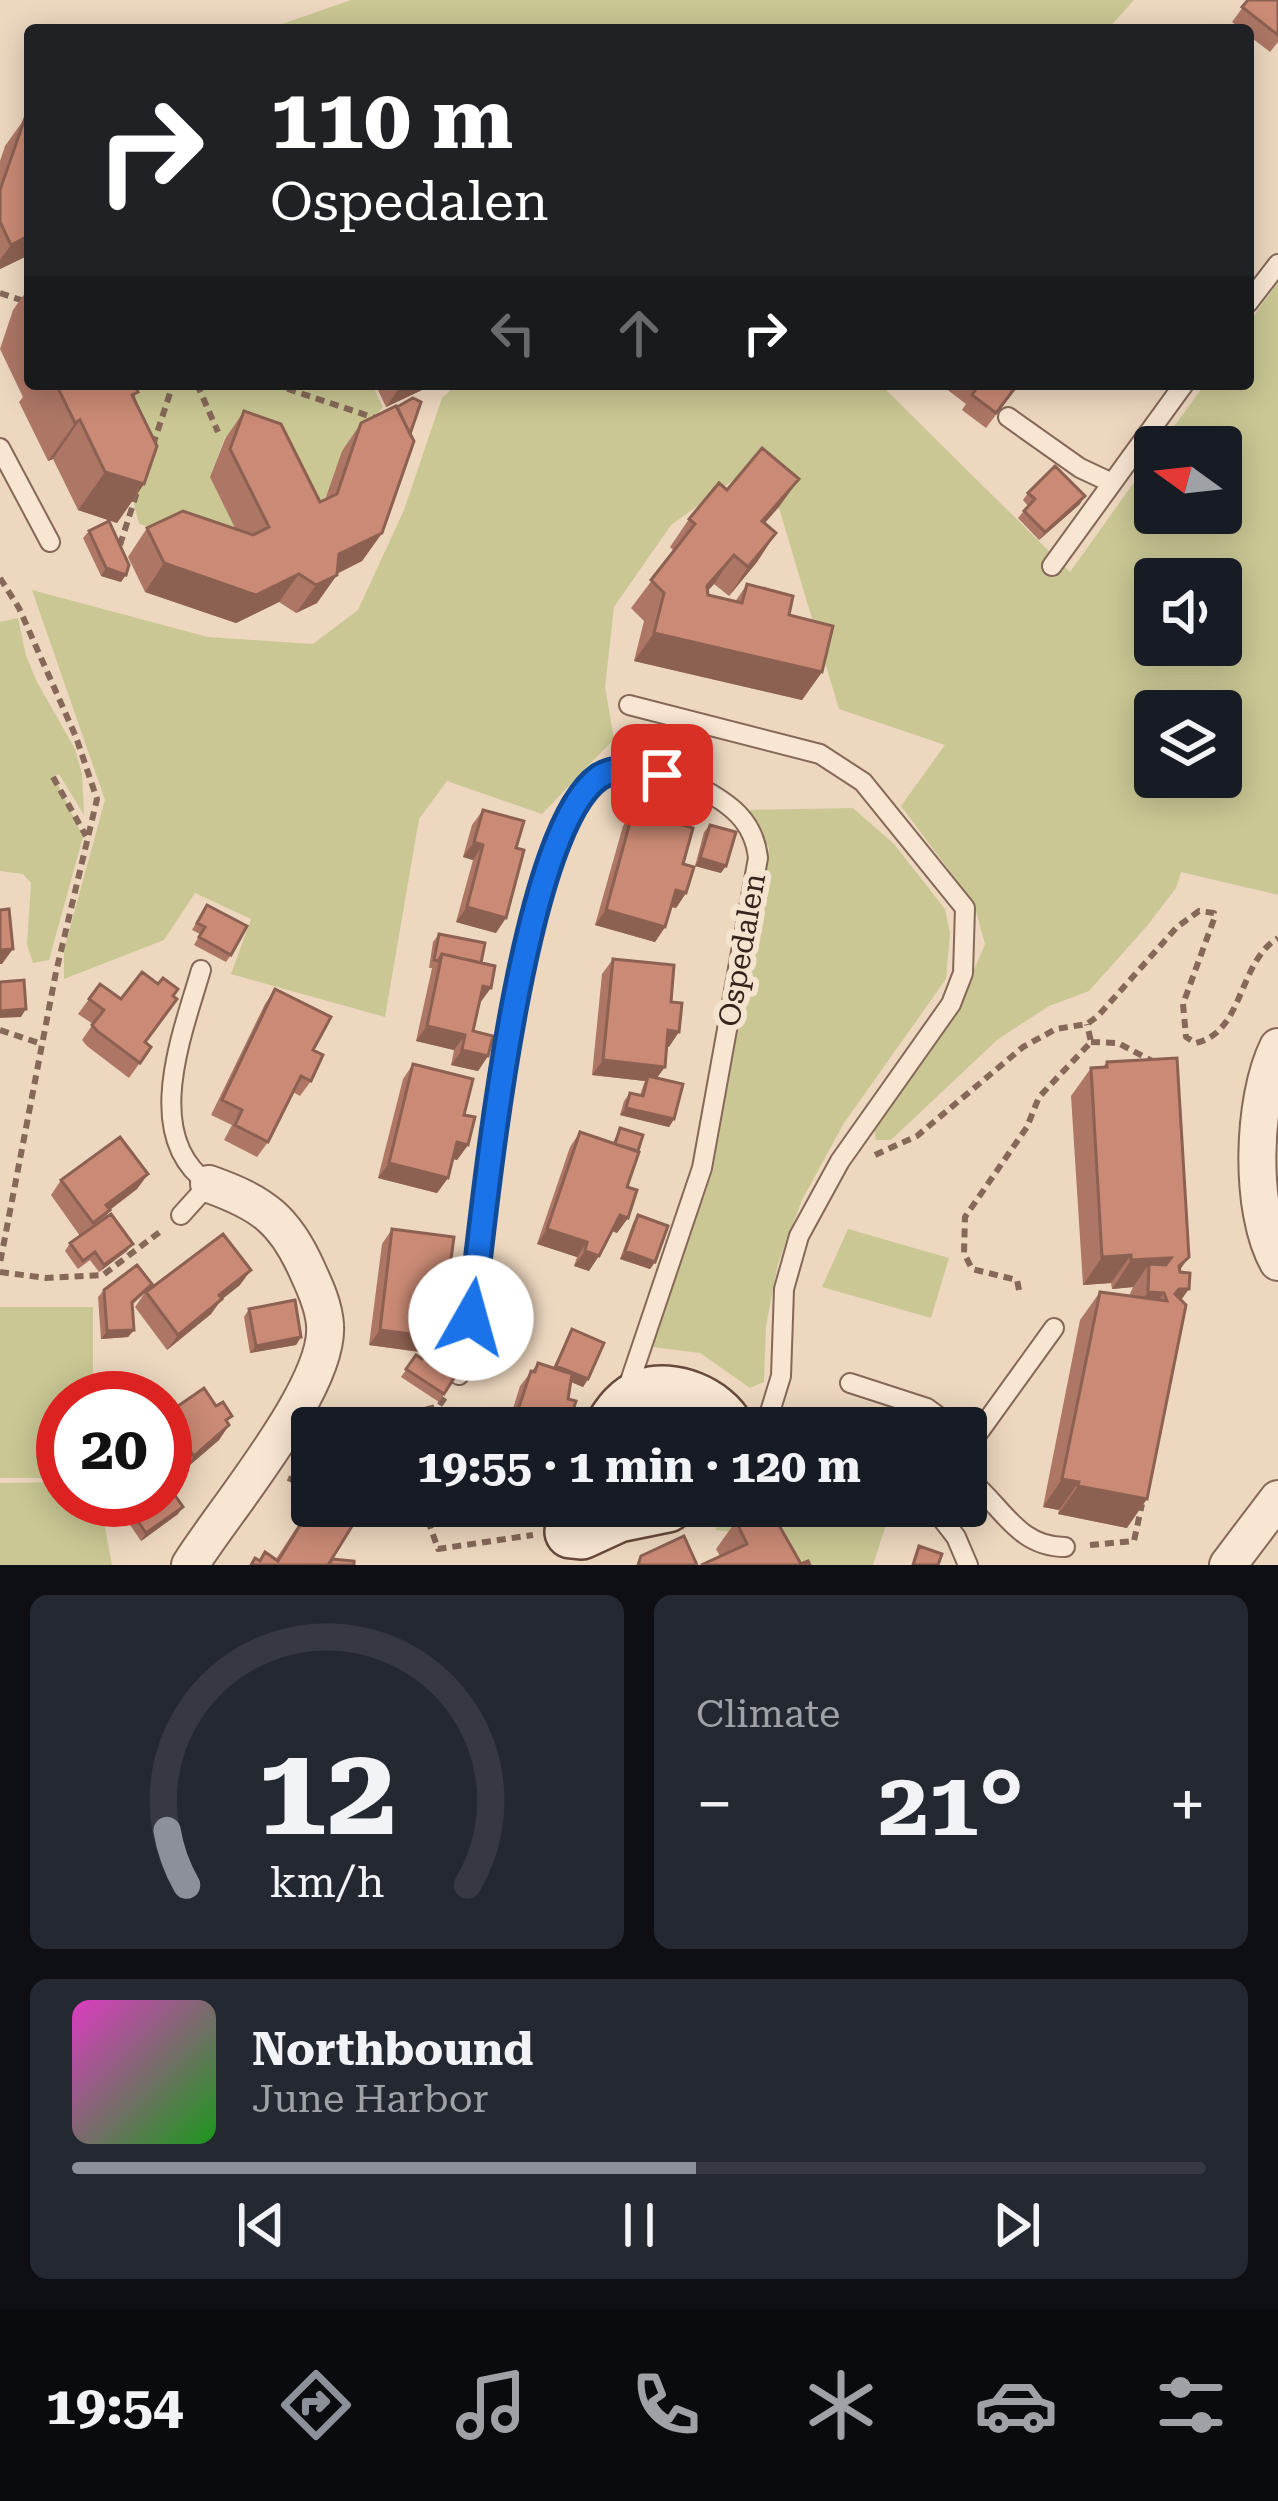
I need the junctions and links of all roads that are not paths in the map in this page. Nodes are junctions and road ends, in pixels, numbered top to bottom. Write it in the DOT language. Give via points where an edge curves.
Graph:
graph roads {
  1 [pos="1278,264"];
  2 [pos="1254,295"];
  3 [pos="1180,390"];
  4 [pos="1008,417"];
  5 [pos="0,448"];
  6 [pos="1112,484"];
  7 [pos="50,542"];
  8 [pos="1052,566"];
  9 [pos="629,705"];
  10 [pos="201,970"];
  11 [pos="1278,1047"];
  12 [pos="209,1184"];
  13 [pos="181,1215"];
  14 [pos="1278,1262"];
  15 [pos="1054,1328"];
  16 [pos="459,1375"];
  17 [pos="850,1383"];
  18 [pos="618,1407"];
  19 [pos="631,1407"];
  20 [pos="712,1407"];
  21 [pos="771,1407"];
  22 [pos="924,1407"];
  23 [pos="987,1419"];
  24 [pos="987,1499"];
  25 [pos="1278,1499"];
  26 [pos="948,1527"];
  27 [pos="1065,1547"];
  28 [pos="190,1565"];
  29 [pos="968,1565"];
  30 [pos="1228,1565"];
  1 -- 2 [label="lane"];
  3 -- 6 [label="lane"];
  4 -- 6 [label="lane"];
  5 -- 7 [label="lane"];
  6 -- 8 [label="lane"];
  9 -- 21 [label="lane" via="820,754 863,782 965,908 963,973 951,1004 840,1161 799,1236"];
  10 -- 12 [label="lane" via="172,1082 173,1123 178,1154"];
  11 -- 14 [label="street" via="1259,1114 1266,1241"];
  12 -- 13 [label="lane"];
  12 -- 28 [label="street" via="260,1206 295,1241 325,1325 310,1388"];
  15 -- 23 [label="lane"];
  16 -- 18 [label="lane, Ospedalen" via="508,1039 547,866 602,774 662,775 745,818 758,858 703,1168"];
  17 -- 22 [label="lane"];
  19 -- 20 [label="street, Ospedalen" via="646,1394"];
  24 -- 27 [label="lane" via="1023,1537"];
  25 -- 30 [label="street"];
  26 -- 29 [label="lane"];
}
